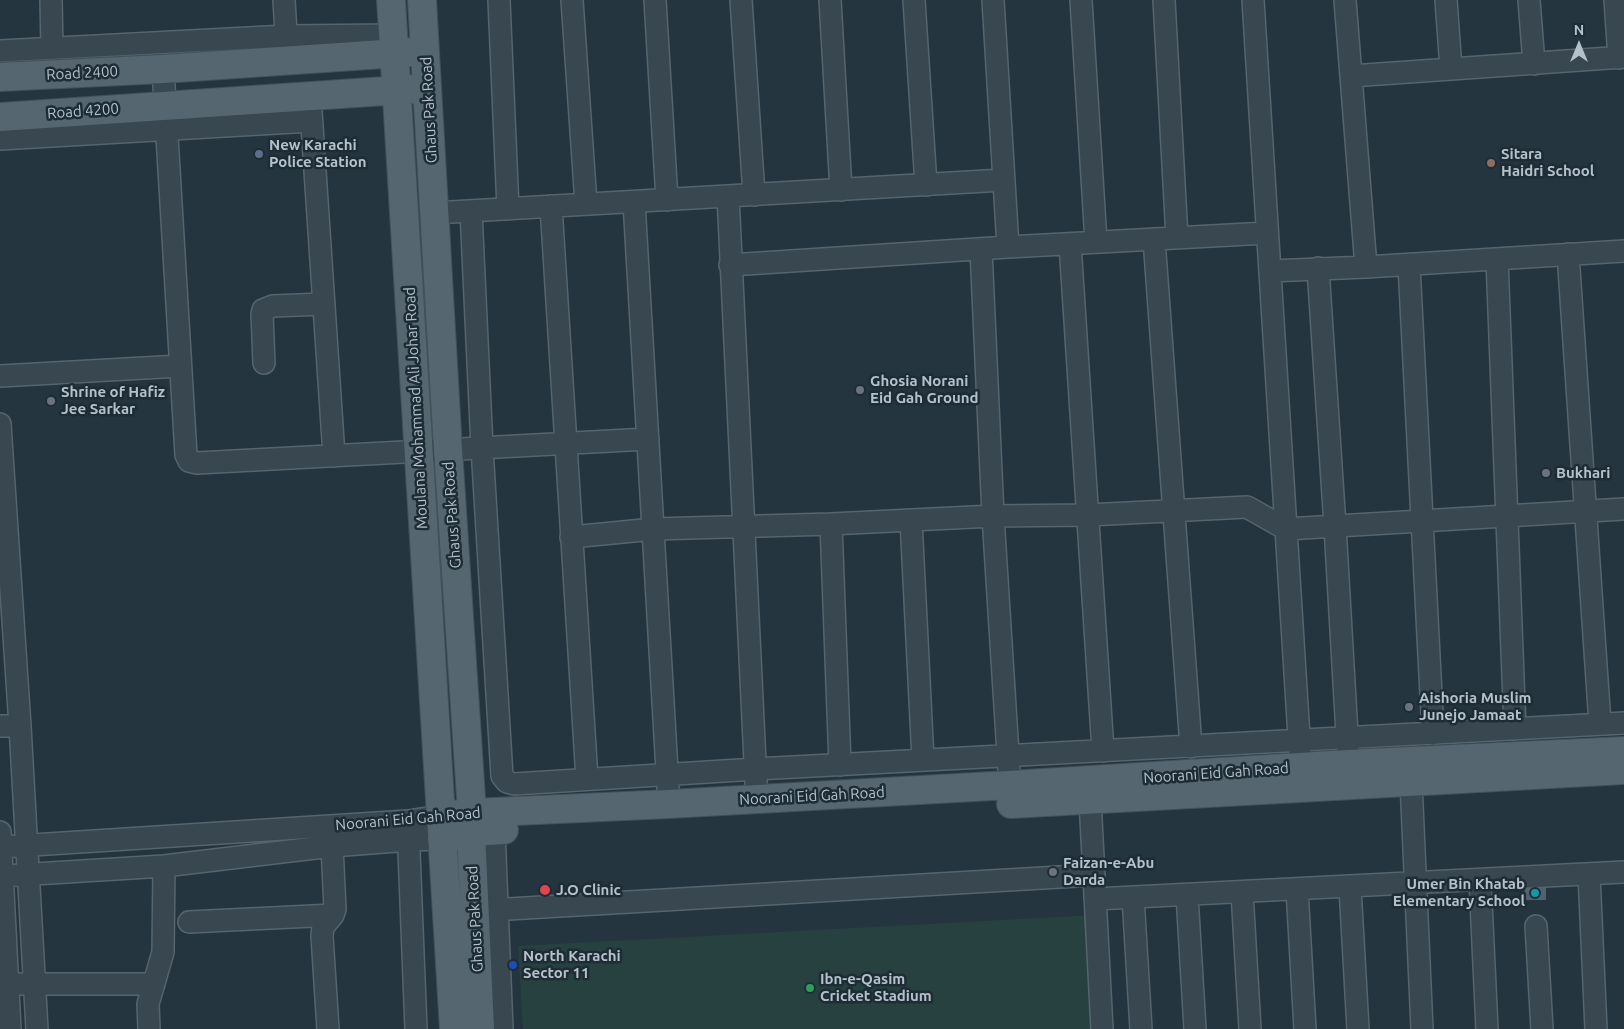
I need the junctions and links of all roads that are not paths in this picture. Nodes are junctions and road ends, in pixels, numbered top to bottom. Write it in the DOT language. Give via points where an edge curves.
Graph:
graph roads {
  1 [pos="51,0"];
  2 [pos="284,0"];
  3 [pos="391,0"];
  4 [pos="422,0"];
  5 [pos="499,0"];
  6 [pos="572,0"];
  7 [pos="655,0"];
  8 [pos="740,0"];
  9 [pos="830,0"];
  10 [pos="914,0"];
  11 [pos="993,0"];
  12 [pos="1081,0"];
  13 [pos="1164,0"];
  14 [pos="1253,0"];
  15 [pos="1346,0"];
  16 [pos="1446,0"];
  17 [pos="1529,0"];
  18 [pos="1615,0"];
  19 [pos="393,44"];
  20 [pos="52,48"];
  21 [pos="287,48"];
  22 [pos="0,51"];
  23 [pos="426,51"];
  24 [pos="1622,58"];
  25 [pos="1534,64"];
  26 [pos="163,68"];
  27 [pos="1450,69"];
  28 [pos="1351,76"];
  29 [pos="0,77"];
  30 [pos="427,88"];
  31 [pos="396,90"];
  32 [pos="310,108"];
  33 [pos="0,117"];
  34 [pos="166,118"];
  35 [pos="0,139"];
  36 [pos="1003,180"];
  37 [pos="926,185"];
  38 [pos="841,190"];
  39 [pos="754,195"];
  40 [pos="728,196"];
  41 [pos="667,200"];
  42 [pos="634,202"];
  43 [pos="586,204"];
  44 [pos="551,206"];
  45 [pos="508,209"];
  46 [pos="471,211"];
  47 [pos="434,213"];
  48 [pos="1267,234"];
  49 [pos="1177,238"];
  50 [pos="1154,239"];
  51 [pos="1096,242"];
  52 [pos="1070,244"];
  53 [pos="1008,246"];
  54 [pos="981,248"];
  55 [pos="1624,251"];
  56 [pos="1568,254"];
  57 [pos="1497,259"];
  58 [pos="1409,264"];
  59 [pos="730,265"];
  60 [pos="1366,267"];
  61 [pos="1318,268"];
  62 [pos="1270,271"];
  63 [pos="324,304"];
  64 [pos="264,363"];
  65 [pos="180,366"];
  66 [pos="0,376"];
  67 [pos="0,424"];
  68 [pos="648,439"];
  69 [pos="566,444"];
  70 [pos="482,448"];
  71 [pos="448,450"];
  72 [pos="419,451"];
  73 [pos="334,456"];
  74 [pos="1624,509"];
  75 [pos="1174,511"];
  76 [pos="1586,511"];
  77 [pos="993,516"];
  78 [pos="1088,516"];
  79 [pos="1507,516"];
  80 [pos="911,520"];
  81 [pos="1422,521"];
  82 [pos="831,524"];
  83 [pos="1335,526"];
  84 [pos="744,527"];
  85 [pos="654,529"];
  86 [pos="1286,529"];
  87 [pos="571,536"];
  88 [pos="1624,723"];
  89 [pos="1600,724"];
  90 [pos="10,726"];
  91 [pos="1515,729"];
  92 [pos="1433,734"];
  93 [pos="1191,747"];
  94 [pos="1624,750"];
  95 [pos="1102,751"];
  96 [pos="1348,751"];
  97 [pos="1300,754"];
  98 [pos="1008,756"];
  99 [pos="923,760"];
  100 [pos="840,765"];
  101 [pos="756,769"];
  102 [pos="1624,770"];
  103 [pos="668,774"];
  104 [pos="587,779"];
  105 [pos="1410,782"];
  106 [pos="1010,786"];
  107 [pos="756,798"];
  108 [pos="1090,800"];
  109 [pos="669,804"];
  110 [pos="479,825"];
  111 [pos="441,827"];
  112 [pos="409,830"];
  113 [pos="0,839"];
  114 [pos="26,846"];
  115 [pos="332,846"];
  116 [pos="164,866"];
  117 [pos="1624,872"];
  118 [pos="1590,874"];
  119 [pos="28,875"];
  120 [pos="1094,875"];
  121 [pos="2,876"];
  122 [pos="1480,880"];
  123 [pos="1416,883"];
  124 [pos="1350,887"];
  125 [pos="1297,889"];
  126 [pos="1242,892"];
  127 [pos="1187,895"];
  128 [pos="1133,897"];
  129 [pos="1094,899"];
  130 [pos="485,910"];
  131 [pos="333,915"];
  132 [pos="189,922"];
  133 [pos="1536,926"];
  134 [pos="34,984"];
  135 [pos="154,984"];
  136 [pos="4,985"];
  137 [pos="10,1029"];
  138 [pos="37,1029"];
  139 [pos="149,1029"];
  140 [pos="328,1029"];
  141 [pos="416,1029"];
  142 [pos="454,1029"];
  143 [pos="480,1029"];
  144 [pos="502,1029"];
  145 [pos="1102,1029"];
  146 [pos="1141,1029"];
  147 [pos="1195,1029"];
  148 [pos="1250,1029"];
  149 [pos="1305,1029"];
  150 [pos="1358,1029"];
  151 [pos="1422,1029"];
  152 [pos="1487,1029"];
  153 [pos="1542,1029"];
  154 [pos="1596,1029"];
  1 -- 20 [label="street"];
  2 -- 21 [label="street"];
  3 -- 19 [label="main road, Moulana Mohammad Ali Johar Road"];
  4 -- 23 [label="main road, Ghaus Pak Road"];
  5 -- 45 [label="street"];
  6 -- 43 [label="street"];
  7 -- 41 [label="street"];
  8 -- 39 [label="street"];
  9 -- 38 [label="street"];
  10 -- 37 [label="street"];
  11 -- 36 [label="street"];
  12 -- 51 [label="street"];
  13 -- 49 [label="street"];
  14 -- 48 [label="street"];
  15 -- 28 [label="street"];
  16 -- 27 [label="street"];
  17 -- 25 [label="street"];
  18 -- 24 [label="street"];
  19 -- 21 [label="main road, Road 2400"];
  19 -- 23 [label="main road, Road 2400"];
  19 -- 31 [label="main road, Moulana Mohammad Ali Johar Road"];
  20 -- 21 [label="street"];
  20 -- 22 [label="street"];
  21 -- 26 [label="main road, Road 2400"];
  23 -- 30 [label="main road, Ghaus Pak Road"];
  24 -- 25 [label="street"];
  25 -- 27 [label="street"];
  26 -- 29 [label="main road, Road 2400"];
  26 -- 34 [label="street"];
  27 -- 28 [label="street"];
  28 -- 60 [label="street"];
  30 -- 31 [label="main road, Road 4200"];
  30 -- 47 [label="main road, Ghaus Pak Road"];
  31 -- 32 [label="main road, Road 4200"];
  31 -- 72 [label="main road, Moulana Mohammad Ali Johar Road"];
  32 -- 34 [label="main road, Road 4200"];
  32 -- 63 [label="street"];
  33 -- 34 [label="main road, Road 4200"];
  34 -- 35 [label="street"];
  34 -- 65 [label="street"];
  36 -- 37 [label="street"];
  36 -- 53 [label="street"];
  37 -- 38 [label="street"];
  38 -- 39 [label="street"];
  39 -- 40 [label="street"];
  40 -- 41 [label="street"];
  40 -- 59 [label="street"];
  41 -- 42 [label="street"];
  42 -- 43 [label="street"];
  42 -- 68 [label="street"];
  43 -- 44 [label="street"];
  44 -- 45 [label="street"];
  44 -- 69 [label="street"];
  45 -- 46 [label="street"];
  46 -- 47 [label="street"];
  46 -- 70 [label="street"];
  47 -- 71 [label="main road, Ghaus Pak Road"];
  48 -- 49 [label="street"];
  48 -- 62 [label="street"];
  49 -- 50 [label="street"];
  50 -- 51 [label="street"];
  50 -- 75 [label="street"];
  51 -- 52 [label="street"];
  52 -- 53 [label="street"];
  52 -- 78 [label="street"];
  53 -- 54 [label="street"];
  54 -- 59 [label="street"];
  54 -- 77 [label="street"];
  55 -- 56 [label="street"];
  56 -- 57 [label="street"];
  56 -- 76 [label="street"];
  57 -- 58 [label="street"];
  57 -- 79 [label="street"];
  58 -- 60 [label="street"];
  58 -- 81 [label="street"];
  59 -- 84 [label="street"];
  60 -- 61 [label="street"];
  61 -- 62 [label="street"];
  61 -- 83 [label="street"];
  62 -- 86 [label="street"];
  63 -- 64 [label="street" via="273,306 263,310"];
  63 -- 73 [label="street"];
  65 -- 66 [label="street"];
  65 -- 73 [label="street" via="186,455 190,461"];
  67 -- 90 [label="street"];
  68 -- 69 [label="street"];
  68 -- 85 [label="street"];
  69 -- 70 [label="street"];
  69 -- 87 [label="street"];
  70 -- 71 [label="street"];
  70 -- 104 [label="street" via="502,776 514,784"];
  71 -- 72 [label="street"];
  71 -- 110 [label="main road, Ghaus Pak Road"];
  72 -- 73 [label="street"];
  72 -- 111 [label="main road, Moulana Mohammad Ali Johar Road"];
  74 -- 76 [label="street"];
  75 -- 78 [label="street"];
  75 -- 86 [label="street" via="1247,507"];
  75 -- 93 [label="street"];
  76 -- 79 [label="street"];
  76 -- 89 [label="street"];
  77 -- 78 [label="street"];
  77 -- 80 [label="street"];
  77 -- 98 [label="street"];
  78 -- 95 [label="street"];
  79 -- 81 [label="street"];
  79 -- 91 [label="street"];
  80 -- 82 [label="street"];
  80 -- 99 [label="street"];
  81 -- 83 [label="street"];
  81 -- 92 [label="street"];
  82 -- 84 [label="street"];
  82 -- 100 [label="street"];
  83 -- 86 [label="street"];
  83 -- 96 [label="street"];
  84 -- 85 [label="street"];
  84 -- 101 [label="street"];
  85 -- 87 [label="street"];
  85 -- 103 [label="street"];
  86 -- 97 [label="street"];
  87 -- 104 [label="street"];
  88 -- 89 [label="street"];
  89 -- 91 [label="street"];
  90 -- 114 [label="street"];
  91 -- 92 [label="street"];
  92 -- 96 [label="street"];
  93 -- 95 [label="street"];
  93 -- 97 [label="street"];
  94 -- 96 [label="main road, Noorani Eid Gah Road"];
  95 -- 98 [label="street"];
  96 -- 97 [label="main road, Noorani Eid Gah Road"];
  97 -- 106 [label="main road, Noorani Eid Gah Road"];
  98 -- 99 [label="street"];
  98 -- 106 [label="street"];
  99 -- 100 [label="street"];
  100 -- 101 [label="street"];
  101 -- 103 [label="street"];
  101 -- 107 [label="street"];
  102 -- 105 [label="main road, Noorani Eid Gah Road"];
  103 -- 104 [label="street"];
  103 -- 109 [label="street"];
  105 -- 108 [label="main road, Noorani Eid Gah Road"];
  105 -- 123 [label="street"];
  106 -- 107 [label="main road, Noorani Eid Gah Road"];
  107 -- 109 [label="main road, Noorani Eid Gah Road"];
  108 -- 110 [label="main road, Noorani Eid Gah Road"];
  108 -- 120 [label="street"];
  109 -- 110 [label="main road, Noorani Eid Gah Road"];
  110 -- 111 [label="main road, Noorani Eid Gah Road"];
  110 -- 130 [label="main road, Ghaus Pak Road"];
  111 -- 112 [label="street, Noorani Eid Gah Road"];
  111 -- 142 [label="main road, Moulana Mohammad Ali Johar Road"];
  112 -- 114 [label="street, Noorani Eid Gah Road"];
  112 -- 115 [label="street, Noorani Eid Gah Road"];
  112 -- 141 [label="street"];
  113 -- 114 [label="street, Noorani Eid Gah Road"];
  113 -- 121 [label="street"];
  114 -- 119 [label="street"];
  115 -- 116 [label="street, Noorani Eid Gah Road"];
  115 -- 131 [label="street"];
  116 -- 119 [label="street, Noorani Eid Gah Road"];
  116 -- 135 [label="street" via="163,952"];
  117 -- 118 [label="street"];
  118 -- 122 [label="street"];
  118 -- 154 [label="street"];
  119 -- 121 [label="street, Noorani Eid Gah Road"];
  119 -- 134 [label="street"];
  120 -- 129 [label="street"];
  120 -- 130 [label="street"];
  121 -- 136 [label="street"];
  122 -- 123 [label="street"];
  122 -- 152 [label="street"];
  123 -- 124 [label="street"];
  123 -- 151 [label="street"];
  124 -- 125 [label="street"];
  124 -- 150 [label="street"];
  125 -- 126 [label="street"];
  125 -- 149 [label="street"];
  126 -- 127 [label="street"];
  126 -- 148 [label="street"];
  127 -- 128 [label="street"];
  127 -- 147 [label="street"];
  128 -- 129 [label="street"];
  128 -- 146 [label="street"];
  129 -- 145 [label="street"];
  130 -- 143 [label="main road, Ghaus Pak Road"];
  130 -- 144 [label="street"];
  131 -- 132 [label="street"];
  131 -- 140 [label="street" via="323,927 322,936"];
  133 -- 153 [label="street"];
  134 -- 135 [label="street"];
  134 -- 136 [label="street"];
  134 -- 138 [label="street"];
  135 -- 139 [label="street" via="148,1004"];
  136 -- 137 [label="street"];
}
